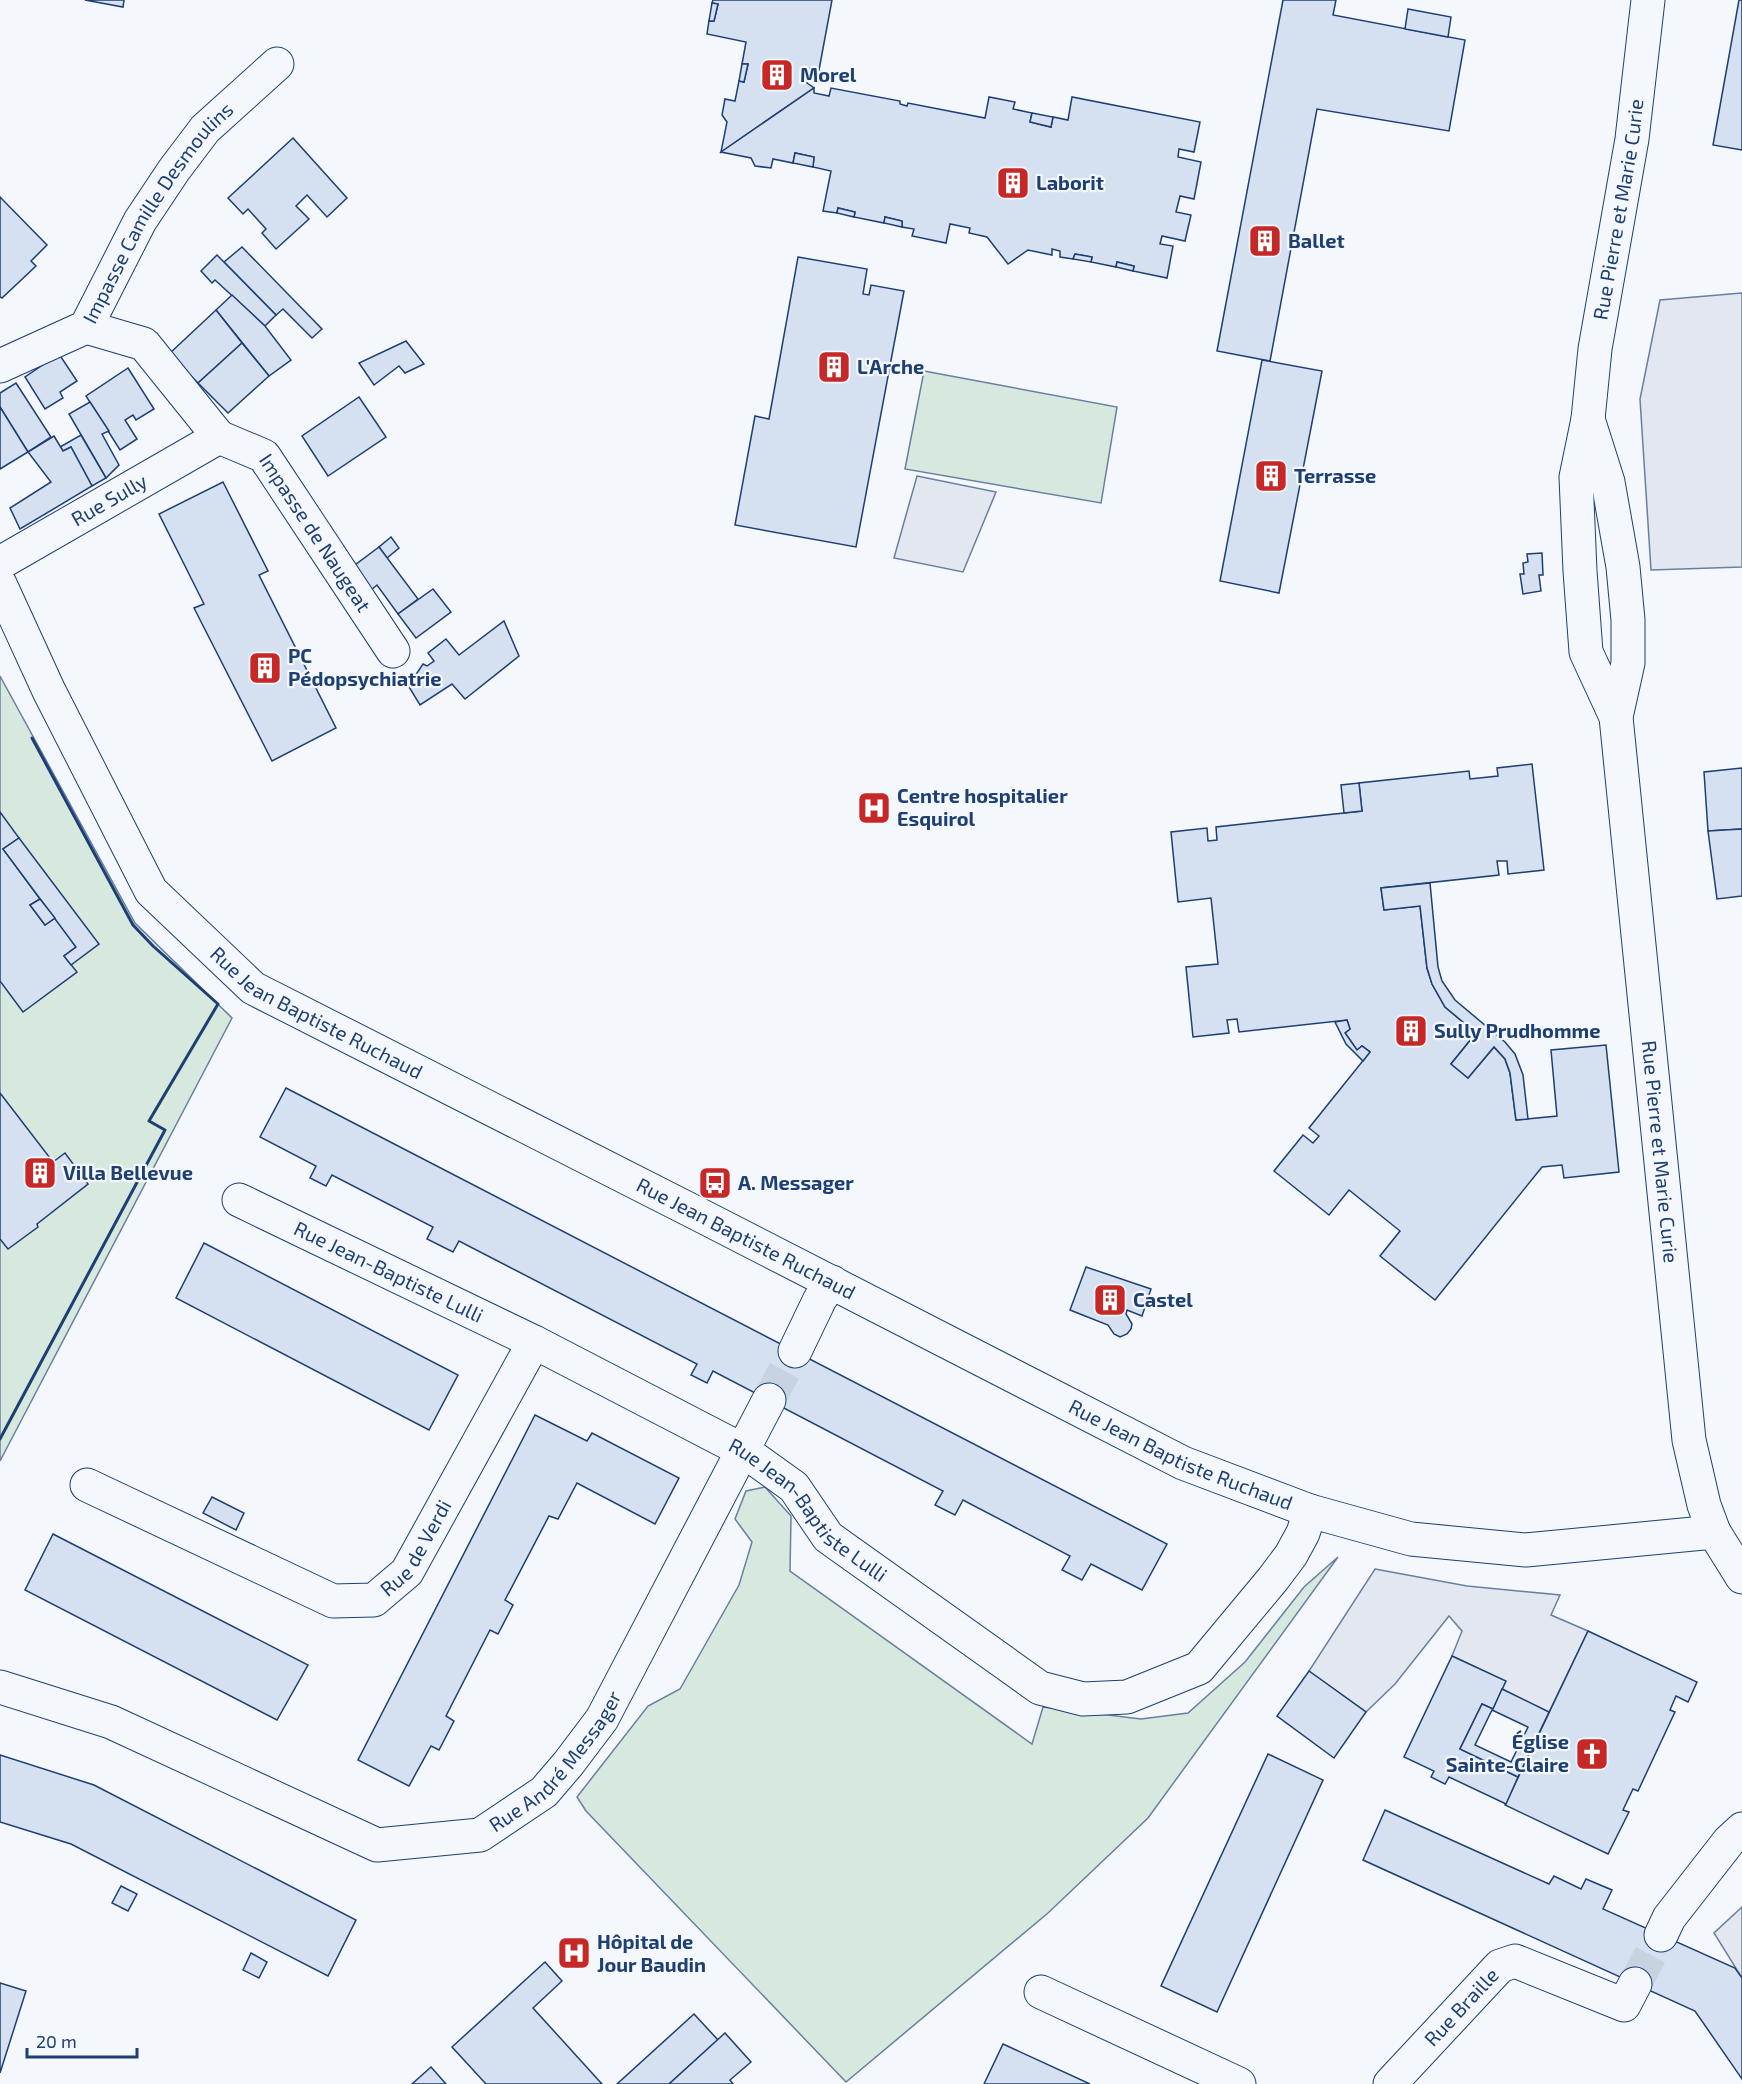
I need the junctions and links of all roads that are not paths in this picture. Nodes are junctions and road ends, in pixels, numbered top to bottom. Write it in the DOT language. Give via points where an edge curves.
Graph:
graph roads {
  1 [pos="1648,0"];
  2 [pos="277,64"];
  3 [pos="86,327"];
  4 [pos="0,366"];
  5 [pos="1588,419"];
  6 [pos="219,437"];
  7 [pos="0,563"];
  8 [pos="0,584"];
  9 [pos="393,651"];
  10 [pos="1616,717"];
  11 [pos="239,1200"];
  12 [pos="832,1282"];
  13 [pos="534,1342"];
  14 [pos="795,1351"];
  15 [pos="769,1400"];
  16 [pos="744,1451"];
  17 [pos="87,1485"];
  18 [pos="1310,1511"];
  19 [pos="1714,1532"];
  20 [pos="1742,1577"];
  21 [pos="0,1687"];
  22 [pos="1742,1829"];
  23 [pos="1661,1935"];
  24 [pos="1635,1984"];
  25 [pos="1041,1992"];
  26 [pos="1239,2084"];
  27 [pos="1390,2084"];
  1 -- 5 [label="street, Rue Pierre et Marie Curie" via="1632,139 1595,349"];
  2 -- 3 [label="street, Impasse Camille Desmoulins" via="205,129 174,170 140,221"];
  3 -- 4 [label="street, Impasse Camille Desmoulins"];
  3 -- 6 [label="street, Impasse de Naugeat" via="144,344"];
  5 -- 10 [label="street, Rue Pierre et Marie Curie" via="1608,482 1623,567 1628,663"];
  5 -- 10 [label="street, Rue Pierre et Marie Curie" via="1576,477 1586,652"];
  6 -- 7 [label="street, Rue Sully"];
  6 -- 9 [label="street, Impasse de Naugeat" via="264,456"];
  8 -- 12 [label="street, Rue Jean Baptiste Ruchaud" via="49,691 151,891 254,988"];
  10 -- 19 [label="street, Rue Pierre et Marie Curie" via="1689,1440"];
  11 -- 13 [label="street, Rue Jean-Baptiste Lulli"];
  12 -- 14 [label="street" via="819,1299"];
  12 -- 18 [label="street, Rue Jean Baptiste Ruchaud" via="1183,1463"];
  13 -- 16 [label="street, Rue Jean-Baptiste Lulli"];
  13 -- 17 [label="street, Rue de Verdi" via="407,1572 374,1600 333,1601"];
  15 -- 16 [label="street, Rue André Messager"];
  16 -- 18 [label="street, Rue Jean-Baptiste Lulli" via="794,1487 828,1537 1040,1688 1083,1699 1127,1697 1199,1668 1285,1563 1303,1533"];
  16 -- 21 [label="street, Rue André Messager" via="602,1719 544,1792 480,1835 377,1845 111,1722"];
  18 -- 19 [label="street, Rue Jean Baptiste Ruchaud" via="1411,1539 1526,1550"];
  19 -- 20 [label="street, Rue Pierre et Marie Curie"];
  22 -- 23 [label="street" via="1729,1841"];
  24 -- 27 [label="street, Rue Braille" via="1624,2005 1515,1961 1500,1966"];
  25 -- 26 [label="street"];
}
